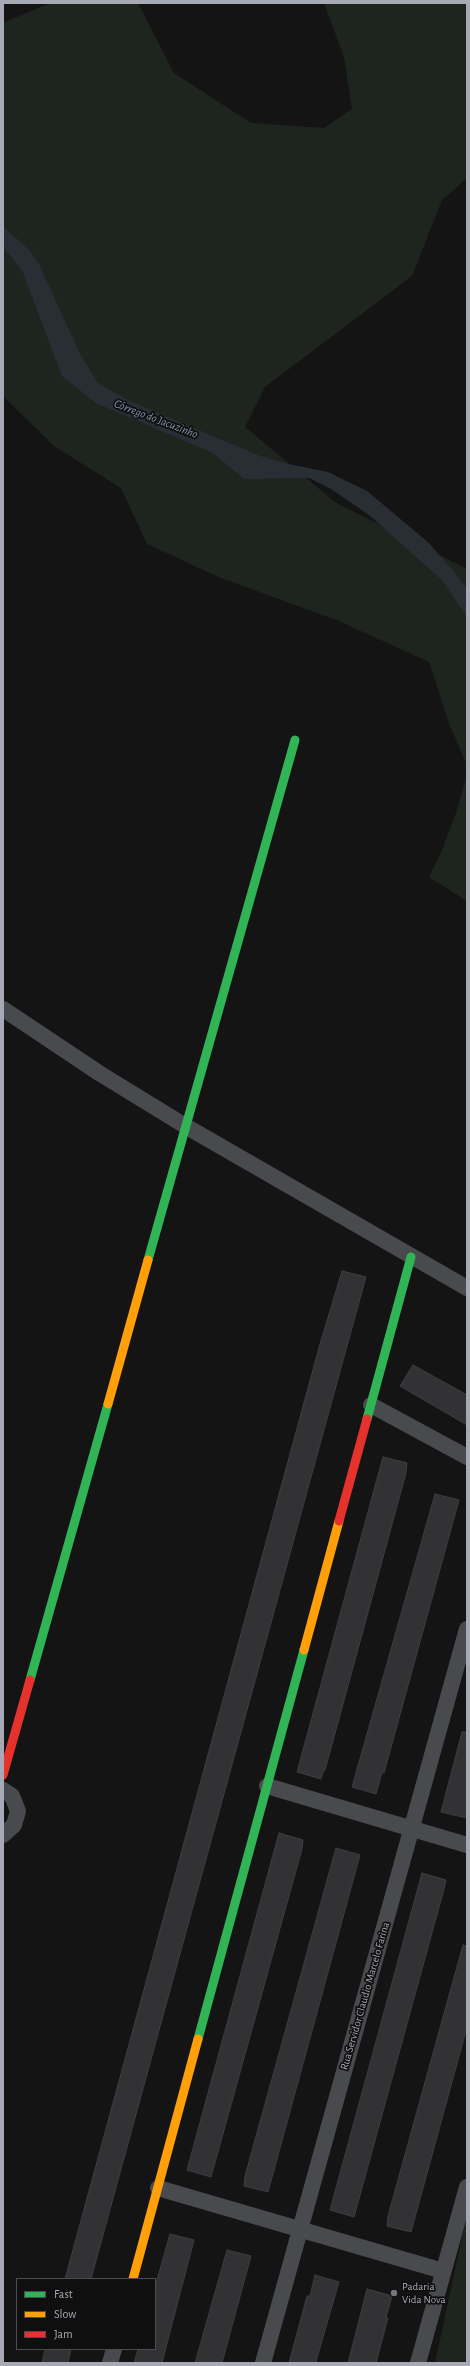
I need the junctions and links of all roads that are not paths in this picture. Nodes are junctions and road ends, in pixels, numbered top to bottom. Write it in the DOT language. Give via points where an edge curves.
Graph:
graph roads {
  1 [pos="295,740"];
  2 [pos="3,1009"];
  3 [pos="187,1127"];
  4 [pos="411,1257"];
  5 [pos="467,1288"];
  6 [pos="371,1405"];
  7 [pos="467,1457"];
  8 [pos="467,1629"];
  9 [pos="3,1775"];
  10 [pos="267,1786"];
  11 [pos="3,1790"];
  12 [pos="411,1829"];
  13 [pos="3,1835"];
  14 [pos="467,1845"];
  15 [pos="467,2187"];
  16 [pos="158,2188"];
  17 [pos="300,2229"];
  18 [pos="443,2271"];
  19 [pos="133,2278"];
  20 [pos="114,2350"];
  21 [pos="110,2363"];
  22 [pos="263,2363"];
  23 [pos="418,2363"];
  1 -- 3 [label="street"];
  2 -- 3 [label="street" via="98,1073"];
  3 -- 4 [label="street"];
  3 -- 9 [label="street"];
  4 -- 5 [label="street"];
  4 -- 6 [label="street"];
  6 -- 7 [label="street"];
  6 -- 10 [label="street"];
  8 -- 12 [label="street, Rua Servidor Claudio Marcelo Farina"];
  10 -- 12 [label="street"];
  10 -- 16 [label="street"];
  11 -- 13 [label="street" via="12,1796 18,1811 14,1825"];
  12 -- 14 [label="street"];
  12 -- 17 [label="street, Rua Servidor Claudio Marcelo Farina"];
  15 -- 18 [label="street"];
  16 -- 17 [label="street"];
  16 -- 19 [label="street"];
  17 -- 18 [label="street"];
  17 -- 22 [label="street, Rua Servidor Claudio Marcelo Farina"];
  18 -- 23 [label="street"];
  20 -- 21 [label="street"];
}
